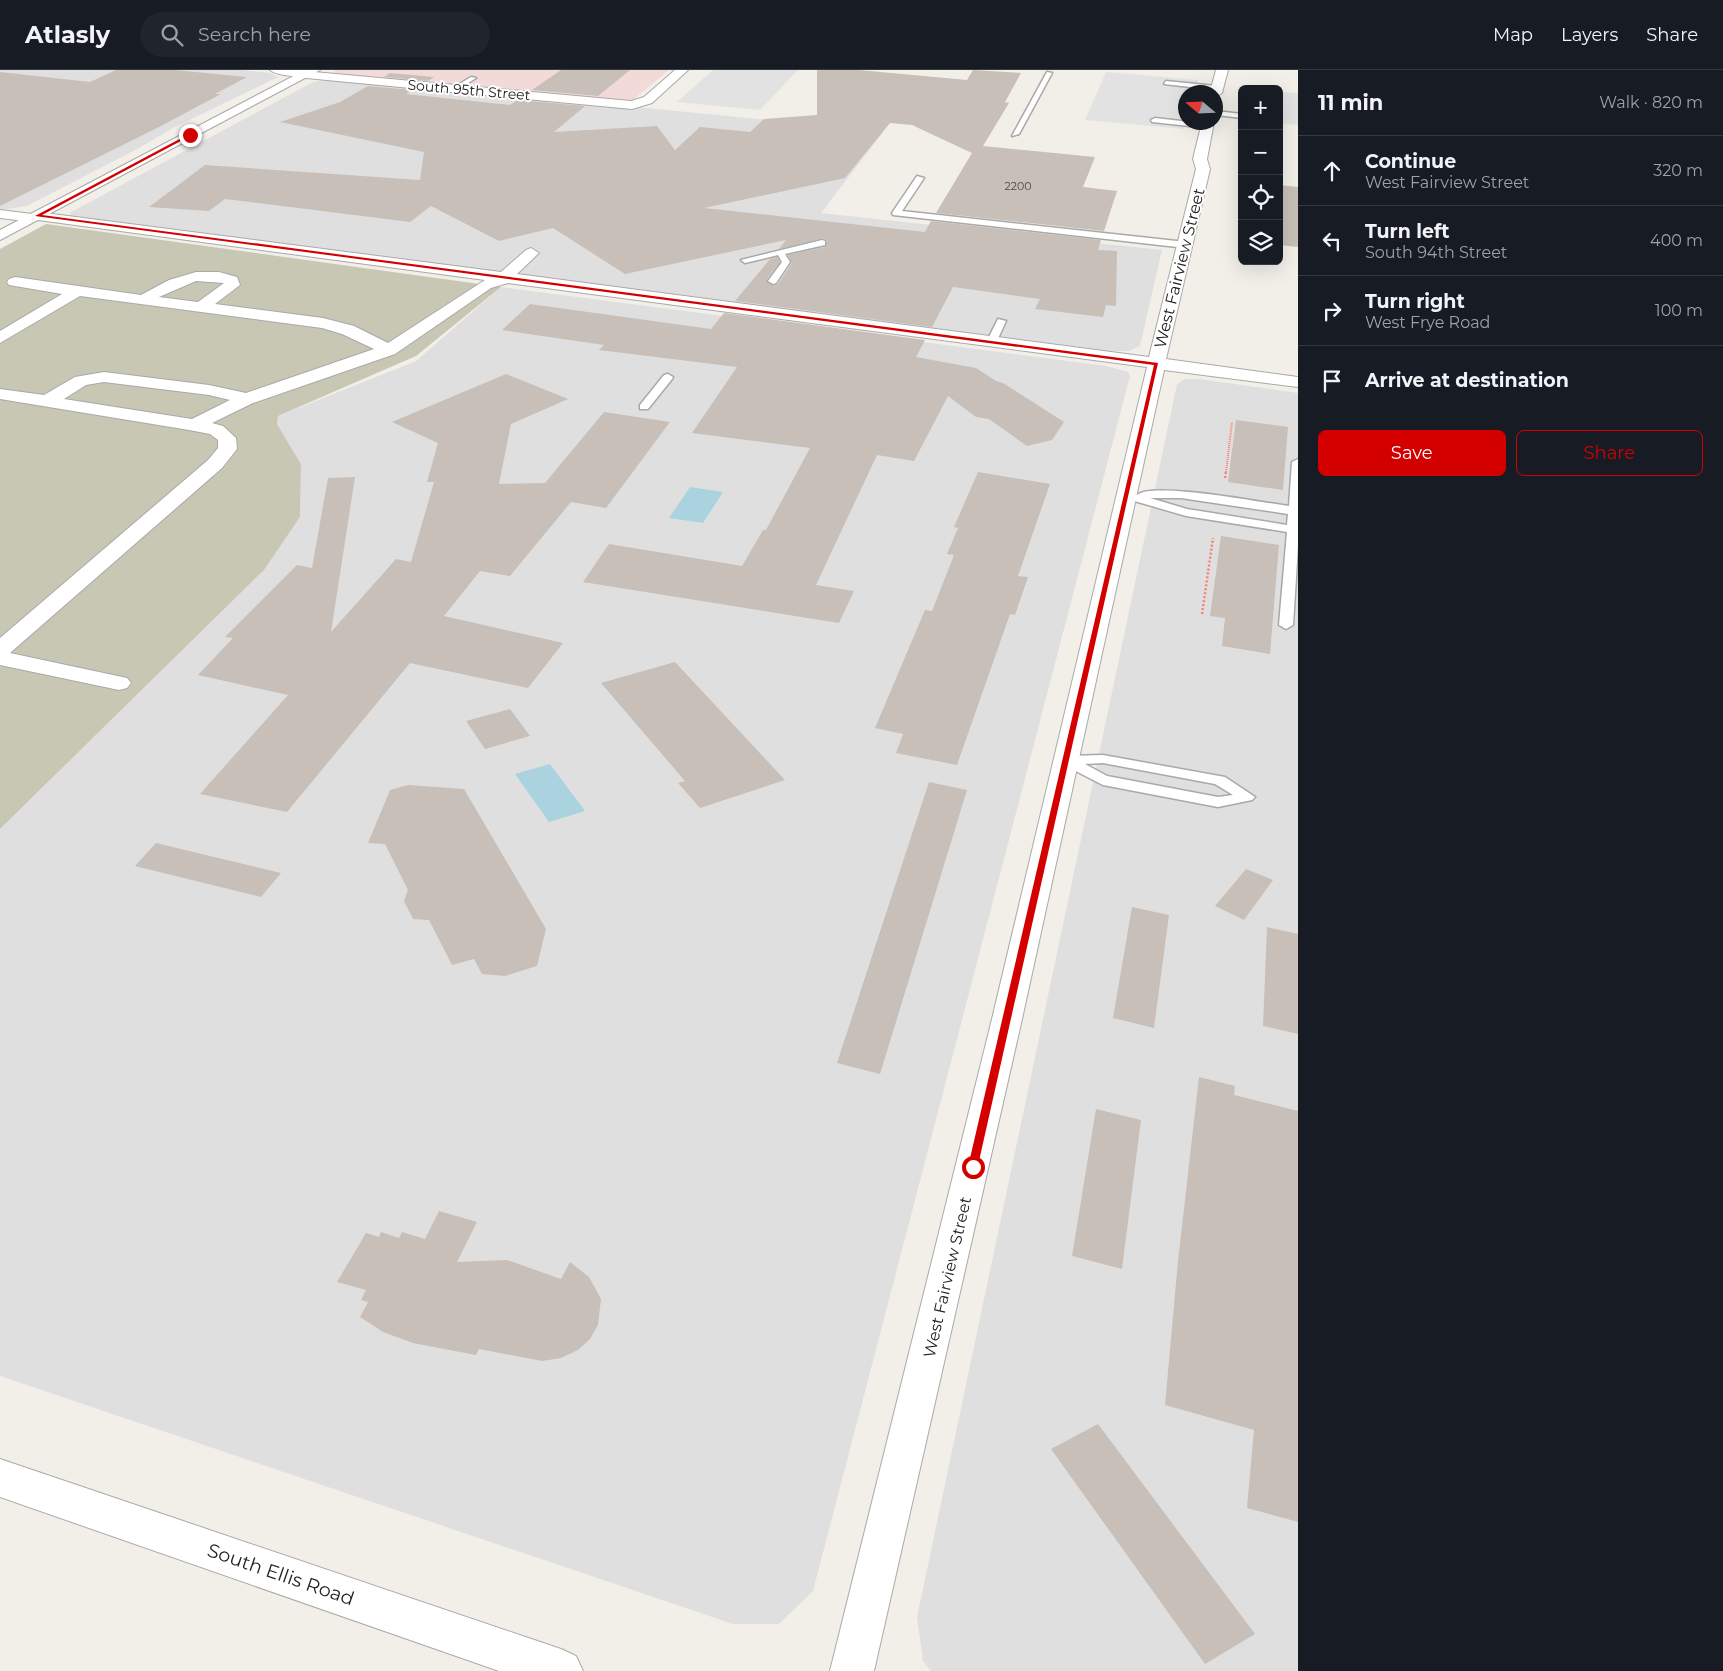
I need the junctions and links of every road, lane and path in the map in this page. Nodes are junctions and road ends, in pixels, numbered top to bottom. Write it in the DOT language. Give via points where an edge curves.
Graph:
graph roads {
  1 [pos="276,70"];
  2 [pos="682,70"];
  3 [pos="1222,70"];
  4 [pos="310,73"];
  5 [pos="1050,73"];
  6 [pos="473,78"];
  7 [pos="1166,83"];
  8 [pos="1178,85"];
  9 [pos="1218,85"];
  10 [pos="455,89"];
  11 [pos="1223,115"];
  12 [pos="1238,116"];
  13 [pos="1155,120"];
  14 [pos="1178,122"];
  15 [pos="1207,130"];
  16 [pos="1015,134"];
  17 [pos="920,178"];
  18 [pos="0,214"];
  19 [pos="35,217"];
  20 [pos="0,236"];
  21 [pos="822,243"];
  22 [pos="1186,245"];
  23 [pos="780,252"];
  24 [pos="531,253"];
  25 [pos="745,260"];
  26 [pos="503,279"];
  27 [pos="773,281"];
  28 [pos="15,282"];
  29 [pos="77,291"];
  30 [pos="143,300"];
  31 [pos="201,307"];
  32 [pos="1001,320"];
  33 [pos="0,338"];
  34 [pos="991,343"];
  35 [pos="389,350"];
  36 [pos="1156,364"];
  37 [pos="668,377"];
  38 [pos="1298,382"];
  39 [pos="0,394"];
  40 [pos="247,399"];
  41 [pos="47,401"];
  42 [pos="644,407"];
  43 [pos="1232,422"];
  44 [pos="194,425"];
  45 [pos="1298,462"];
  46 [pos="1224,485"];
  47 [pos="1128,496"];
  48 [pos="1221,500"];
  49 [pos="1295,511"];
  50 [pos="1219,517"];
  51 [pos="1296,530"];
  52 [pos="1214,534"];
  53 [pos="1202,614"];
  54 [pos="1286,625"];
  55 [pos="0,650"];
  56 [pos="0,658"];
  57 [pos="119,682"];
  58 [pos="1067,761"];
  59 [pos="0,1478"];
  60 [pos="561,1671"];
  61 [pos="852,1671"];
  1 -- 4 [label="street, South 95th Street"];
  2 -- 10 [label="street, South 95th Street" via="648,100 632,105"];
  3 -- 9 [label="street"];
  4 -- 10 [label="street, South 95th Street"];
  4 -- 19 [label="street"];
  5 -- 16 [label="lane"];
  6 -- 10 [label="lane"];
  7 -- 8 [label="lane"];
  11 -- 12 [label="lane"];
  13 -- 14 [label="lane"];
  15 -- 22 [label="street, West Fairview Street" via="1200,160 1203,168"];
  17 -- 22 [label="lane" via="896,213"];
  18 -- 19 [label="street"];
  19 -- 20 [label="street"];
  19 -- 26 [label="street"];
  21 -- 23 [label="lane"];
  22 -- 36 [label="street, West Fairview Street"];
  23 -- 25 [label="lane"];
  23 -- 27 [label="lane" via="786,262"];
  24 -- 26 [label="street"];
  26 -- 34 [label="street"];
  26 -- 35 [label="street" via="485,285"];
  28 -- 29 [label="street"];
  29 -- 30 [label="street"];
  29 -- 33 [label="street"];
  30 -- 31 [label="street"];
  30 -- 31 [label="street" via="188,276 220,276 231,280 232,285"];
  31 -- 35 [label="street" via="322,323 348,330"];
  32 -- 34 [label="lane"];
  34 -- 36 [label="street"];
  35 -- 40 [label="street"];
  36 -- 38 [label="street"];
  36 -- 47 [label="street, West Fairview Street"];
  37 -- 42 [label="lane"];
  39 -- 41 [label="street"];
  40 -- 41 [label="street" via="209,390 104,377 81,381"];
  40 -- 44 [label="street"];
  41 -- 44 [label="street"];
  43 -- 46 [label="path"];
  44 -- 55 [label="street" via="216,430 228,438 228,449 215,464"];
  45 -- 49 [label="lane"];
  47 -- 48 [label="lane" via="1181,494"];
  47 -- 50 [label="lane" via="1186,512"];
  47 -- 58 [label="street, West Fairview Street"];
  48 -- 49 [label="lane"];
  48 -- 50 [label="lane"];
  49 -- 51 [label="lane"];
  50 -- 51 [label="lane"];
  51 -- 54 [label="lane"];
  52 -- 53 [label="path"];
  56 -- 57 [label="street"];
  58 -- 58 [label="lane" via="1103,780 1218,802 1247,797 1220,780 1103,759"];
  58 -- 61 [label="street, West Fairview Street"];
  59 -- 60 [label="street, South Ellis Road"];
}
